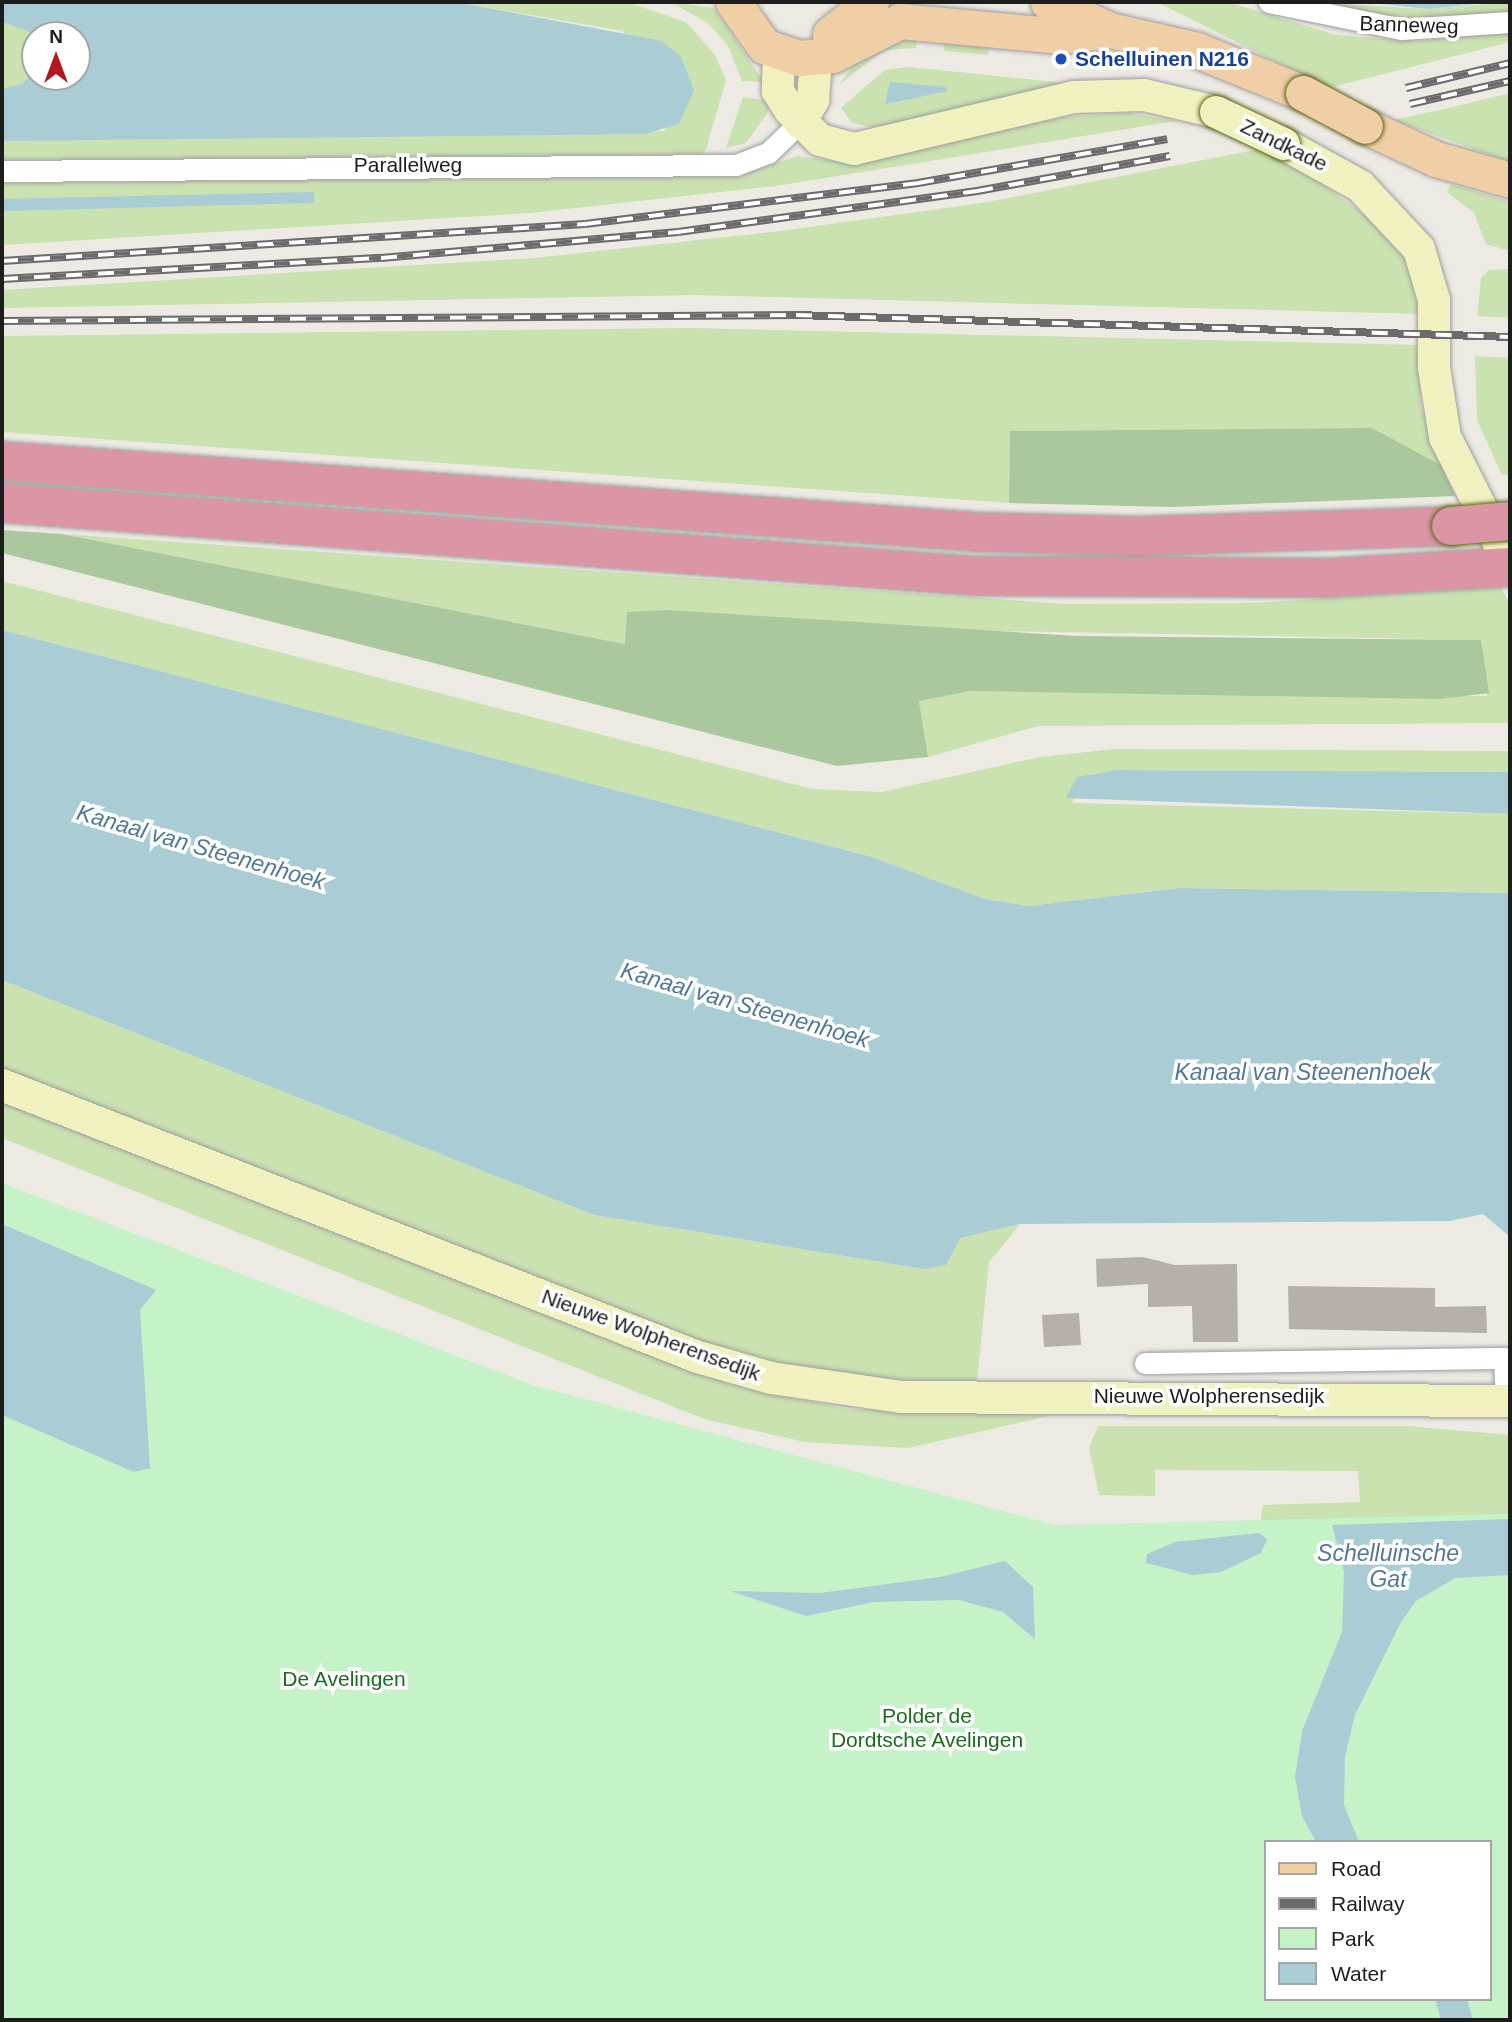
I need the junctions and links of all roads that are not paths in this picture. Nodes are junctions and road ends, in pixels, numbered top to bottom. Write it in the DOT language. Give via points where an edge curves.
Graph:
graph roads {
  1 [pos="733,2"];
  2 [pos="758,2"];
  3 [pos="1048,2"];
  4 [pos="1269,2"];
  5 [pos="874,15"];
  6 [pos="1510,22"];
  7 [pos="1110,30"];
  8 [pos="818,47"];
  9 [pos="779,54"];
  10 [pos="800,122"];
  11 [pos="2,171"];
  12 [pos="1510,180"];
  13 [pos="2,461"];
  14 [pos="2,503"];
  15 [pos="1510,521"];
  16 [pos="1499,567"];
  17 [pos="2,1085"];
  18 [pos="1145,1363"];
  19 [pos="1508,1401"];
  1 -- 9 [label="main road" via="750,32"];
  2 -- 8 [label="main road" via="783,31"];
  3 -- 7 [label="main road"];
  4 -- 6 [label="street, Banneweg" via="1402,29"];
  5 -- 7 [label="main road" via="1061,36"];
  5 -- 8 [label="main road" via="848,48"];
  7 -- 12 [label="main road, bridge" via="1197,50 1303,93 1436,159"];
  8 -- 9 [label="main road"];
  8 -- 10 [label="street" via="813,100"];
  9 -- 10 [label="street, Zandkade" via="778,91"];
  10 -- 11 [label="street, Parallelweg" via="768,153 736,164"];
  10 -- 16 [label="street, Zandkade, bridge" via="820,140 854,149 1074,97 1144,95 1216,112 1360,186 1419,249 1434,300 1434,368 1446,437"];
  13 -- 15 [label="highway, bridge" via="978,532 1138,536"];
  14 -- 16 [label="highway" via="976,576 1326,578"];
  17 -- 19 [label="street, Nieuwe Wolpherensedijk" via="698,1357 771,1378 901,1397"];
  18 -- 19 [label="street, Nieuwe Wolpherensedijk" via="1504,1358"];
}
